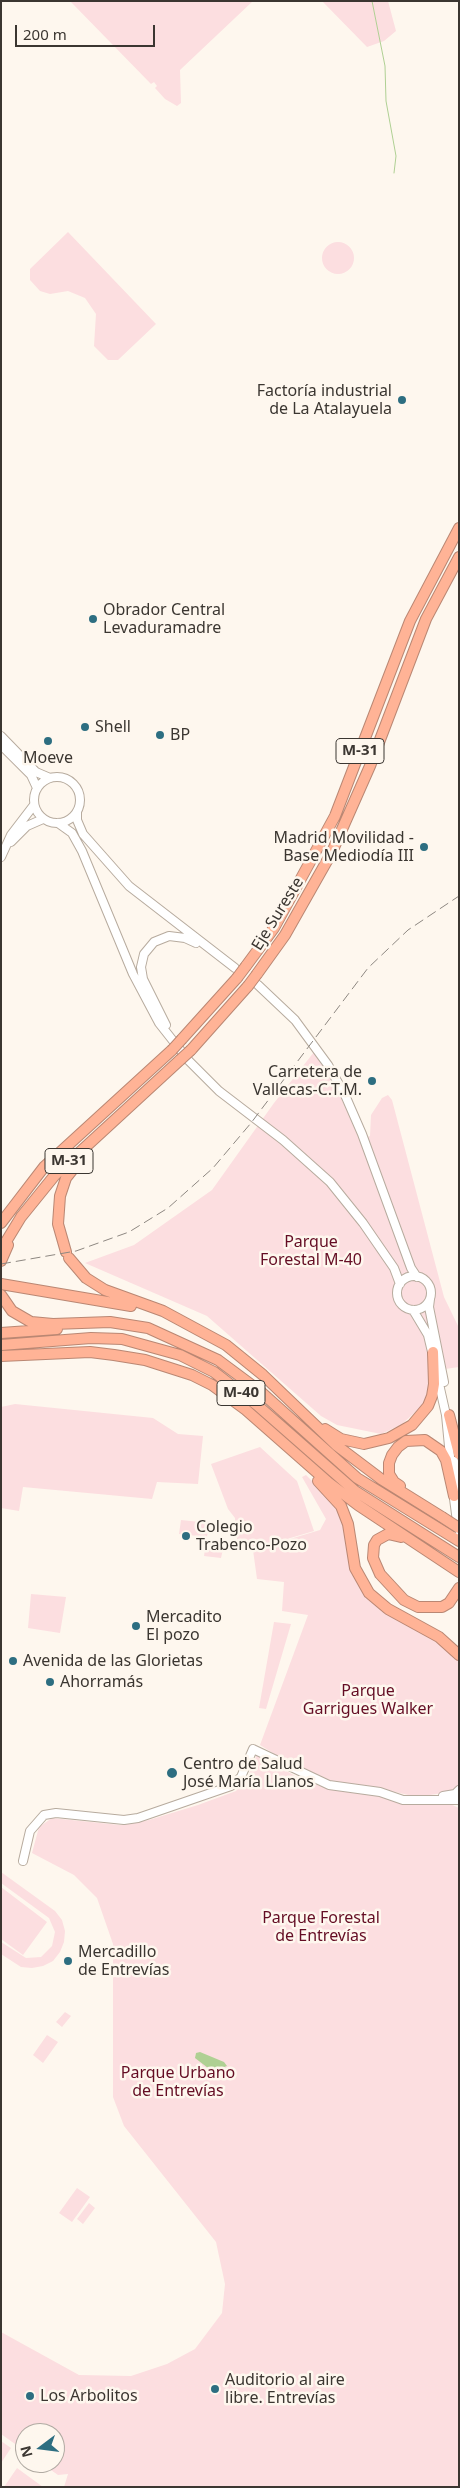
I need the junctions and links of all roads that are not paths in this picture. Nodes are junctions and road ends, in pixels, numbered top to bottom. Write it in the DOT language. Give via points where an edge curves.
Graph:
graph roads {
  1 [pos="459,528"];
  2 [pos="459,557"];
  3 [pos="1,736"];
  4 [pos="1,745"];
  5 [pos="50,778"];
  6 [pos="37,788"];
  7 [pos="34,805"];
  8 [pos="77,812"];
  9 [pos="43,819"];
  10 [pos="58,823"];
  11 [pos="3,854"];
  12 [pos="234,970"];
  13 [pos="254,982"];
  14 [pos="177,1039"];
  15 [pos="125,1112"];
  16 [pos="74,1140"];
  17 [pos="21,1217"];
  18 [pos="1,1223"];
  19 [pos="1,1236"];
  20 [pos="1,1250"];
  21 [pos="1,1261"];
  22 [pos="417,1277"];
  23 [pos="4,1284"];
  24 [pos="400,1284"];
  25 [pos="1,1295"];
  26 [pos="430,1299"];
  27 [pos="413,1310"];
  28 [pos="181,1321"];
  29 [pos="1,1333"];
  30 [pos="181,1342"];
  31 [pos="1,1345"];
  32 [pos="433,1352"];
  33 [pos="67,1353"];
  34 [pos="1,1356"];
  35 [pos="1,1363"];
  36 [pos="291,1403"];
  37 [pos="246,1410"];
  38 [pos="449,1415"];
  39 [pos="459,1454"];
  40 [pos="456,1500"];
  41 [pos="426,1507"];
  42 [pos="459,1528"];
  43 [pos="407,1539"];
  44 [pos="459,1539"];
  45 [pos="459,1557"];
  46 [pos="459,1572"];
  47 [pos="459,1588"];
  48 [pos="459,1655"];
  49 [pos="459,1790"];
  50 [pos="459,1796"];
  51 [pos="450,1799"];
  52 [pos="459,1800"];
  53 [pos="424,1801"];
  54 [pos="23,1861"];
  1 -- 12 [label="highway, Eje Sureste / M-31, bridge" via="410,620 331,825 278,921 246,966"];
  2 -- 13 [label="highway, Eje Sureste / M-31" via="426,619 370,766 332,852"];
  3 -- 5 [label="main road" via="36,772"];
  4 -- 6 [label="main road" via="31,775"];
  5 -- 6 [label="main road"];
  5 -- 8 [label="main road" via="63,777 75,784 80,796"];
  6 -- 7 [label="main road"];
  7 -- 9 [label="main road"];
  7 -- 11 [label="main road" via="10,835"];
  8 -- 10 [label="main road"];
  8 -- 12 [label="main road" via="83,834 129,886"];
  9 -- 10 [label="main road"];
  9 -- 11 [label="main road" via="25,827"];
  10 -- 14 [label="main road" via="68,829 88,865 146,1000"];
  12 -- 14 [label="highway, Eje Sureste / M-31"];
  12 -- 14 [label="main road" via="180,936 163,938 146,950 141,966 143,979"];
  13 -- 15 [label="highway, Eje Sureste / M-31, bridge"];
  13 -- 22 [label="main road" via="295,1020 320,1052 345,1094"];
  14 -- 16 [label="highway, Eje Sureste / M-31, bridge" via="172,1050"];
  14 -- 24 [label="main road" via="190,1061 219,1091 283,1140 330,1182 394,1268"];
  15 -- 17 [label="highway, Eje Sureste / M-31" via="60,1170"];
  15 -- 28 [label="highway" via="77,1162 62,1186 58,1224 68,1255 86,1278 105,1290"];
  16 -- 18 [label="highway, M-31" via="44,1167"];
  16 -- 19 [label="highway" via="29,1192"];
  17 -- 20 [label="highway"];
  17 -- 21 [label="highway"];
  22 -- 24 [label="main road" via="408,1278"];
  22 -- 26 [label="main road" via="428,1284"];
  23 -- 28 [label="highway" via="112,1302"];
  24 -- 27 [label="main road" via="397,1293 400,1303"];
  25 -- 30 [label="highway" via="12,1312 31,1322 110,1322 148,1328"];
  26 -- 27 [label="main road" via="423,1308"];
  26 -- 38 [label="main road"];
  27 -- 32 [label="main road" via="428,1335"];
  28 -- 36 [label="highway" via="226,1345"];
  29 -- 30 [label="highway, M-40" via="107,1328 146,1332"];
  30 -- 44 [label="highway, M-40" via="218,1360 261,1392 357,1478"];
  31 -- 45 [label="highway, M-40" via="91,1338 122,1339 180,1355 214,1372 257,1405 355,1491"];
  32 -- 36 [label="highway" via="434,1384 428,1406 412,1425 389,1438 364,1444 341,1439"];
  32 -- 40 [label="main road" via="446,1415"];
  33 -- 34 [label="highway"];
  33 -- 35 [label="highway"];
  33 -- 37 [label="highway" via="114,1355 173,1368 212,1385"];
  36 -- 41 [label="highway" via="336,1445"];
  37 -- 43 [label="highway" via="329,1483"];
  37 -- 48 [label="highway" via="341,1506 348,1524 356,1568 369,1593 388,1609 439,1637"];
  38 -- 39 [label="highway"];
  38 -- 40 [label="main road"];
  40 -- 41 [label="highway" via="441,1451 425,1440 406,1441 392,1455 389,1474 394,1482"];
  40 -- 44 [label="main road"];
  41 -- 42 [label="highway, bridge"];
  43 -- 46 [label="highway"];
  43 -- 47 [label="highway" via="388,1534 378,1540 372,1551 380,1574 397,1594 411,1604 434,1608 449,1603"];
  49 -- 53 [label="main road" via="455,1794"];
  50 -- 51 [label="main road"];
  51 -- 52 [label="main road"];
  51 -- 53 [label="main road"];
  53 -- 54 [label="main road" via="403,1800 380,1792 329,1785 252,1749 241,1777 231,1786 138,1818 124,1820 56,1812 44,1815 30,1831"];
}
